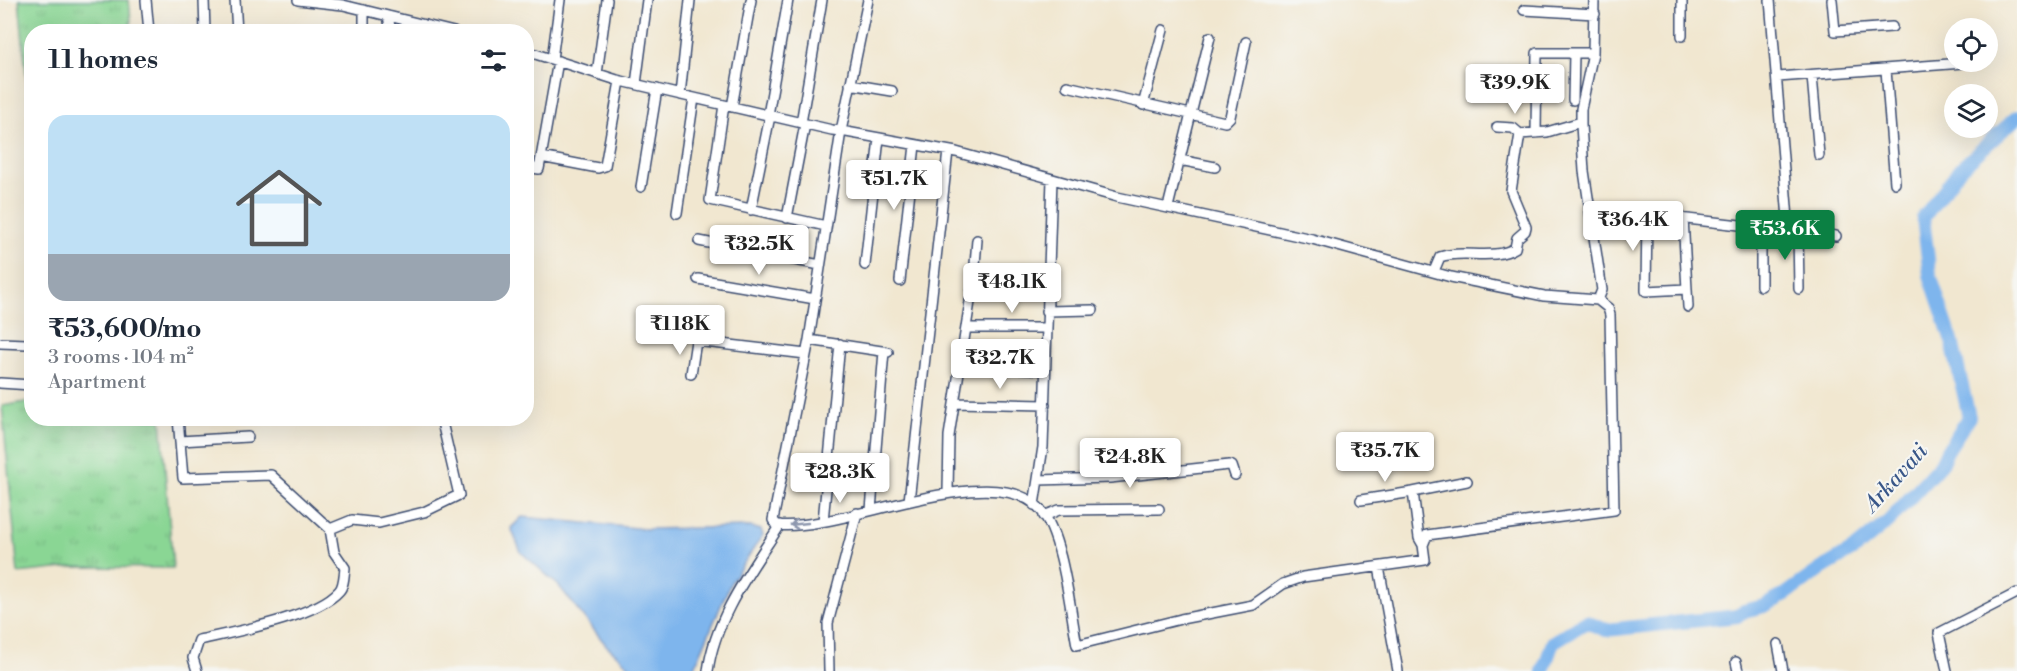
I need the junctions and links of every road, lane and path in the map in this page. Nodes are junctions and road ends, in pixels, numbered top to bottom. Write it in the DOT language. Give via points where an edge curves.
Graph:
graph roads {
  1 [pos="146,0"];
  2 [pos="204,0"];
  3 [pos="235,0"];
  4 [pos="298,0"];
  5 [pos="560,0"];
  6 [pos="607,0"];
  7 [pos="647,0"];
  8 [pos="690,0"];
  9 [pos="751,0"];
  10 [pos="788,0"];
  11 [pos="822,0"];
  12 [pos="868,0"];
  13 [pos="1594,0"];
  14 [pos="1682,0"];
  15 [pos="1770,0"];
  16 [pos="1832,0"];
  17 [pos="364,10"];
  18 [pos="1524,10"];
  19 [pos="1595,14"];
  20 [pos="388,16"];
  21 [pos="148,24"];
  22 [pos="205,24"];
  23 [pos="236,24"];
  24 [pos="364,24"];
  25 [pos="390,24"];
  26 [pos="421,24"];
  27 [pos="1892,27"];
  28 [pos="1163,30"];
  29 [pos="1682,36"];
  30 [pos="1210,37"];
  31 [pos="1246,42"];
  32 [pos="534,53"];
  33 [pos="1574,53"];
  34 [pos="1593,53"];
  35 [pos="555,60"];
  36 [pos="1944,65"];
  37 [pos="1886,70"];
  38 [pos="597,74"];
  39 [pos="1812,76"];
  40 [pos="1778,77"];
  41 [pos="620,81"];
  42 [pos="636,84"];
  43 [pos="850,84"];
  44 [pos="1067,86"];
  45 [pos="657,89"];
  46 [pos="892,91"];
  47 [pos="680,95"];
  48 [pos="694,98"];
  49 [pos="1573,100"];
  50 [pos="1143,105"];
  51 [pos="728,106"];
  52 [pos="769,115"];
  53 [pos="1191,116"];
  54 [pos="1581,122"];
  55 [pos="803,123"];
  56 [pos="1497,127"];
  57 [pos="841,131"];
  58 [pos="1536,133"];
  59 [pos="1520,134"];
  60 [pos="879,138"];
  61 [pos="915,145"];
  62 [pos="948,151"];
  63 [pos="1820,154"];
  64 [pos="541,157"];
  65 [pos="1180,160"];
  66 [pos="1215,166"];
  67 [pos="534,168"];
  68 [pos="1052,179"];
  69 [pos="1895,183"];
  70 [pos="641,187"];
  71 [pos="1168,207"];
  72 [pos="1591,208"];
  73 [pos="751,210"];
  74 [pos="677,213"];
  75 [pos="1647,214"];
  76 [pos="788,218"];
  77 [pos="1683,218"];
  78 [pos="826,226"];
  79 [pos="1761,228"];
  80 [pos="1793,231"];
  81 [pos="1836,236"];
  82 [pos="977,240"];
  83 [pos="699,241"];
  84 [pos="820,265"];
  85 [pos="866,265"];
  86 [pos="1434,271"];
  87 [pos="974,276"];
  88 [pos="1048,276"];
  89 [pos="698,279"];
  90 [pos="900,281"];
  91 [pos="1761,286"];
  92 [pos="1799,289"];
  93 [pos="1687,290"];
  94 [pos="815,299"];
  95 [pos="1598,300"];
  96 [pos="1688,307"];
  97 [pos="1093,310"];
  98 [pos="1046,311"];
  99 [pos="966,328"];
  100 [pos="1046,328"];
  101 [pos="809,340"];
  102 [pos="0,344"];
  103 [pos="24,344"];
  104 [pos="840,344"];
  105 [pos="806,354"];
  106 [pos="989,366"];
  107 [pos="1045,370"];
  108 [pos="691,374"];
  109 [pos="0,383"];
  110 [pos="24,385"];
  111 [pos="955,403"];
  112 [pos="1045,405"];
  113 [pos="179,426"];
  114 [pos="443,426"];
  115 [pos="248,437"];
  116 [pos="180,441"];
  117 [pos="1235,475"];
  118 [pos="1038,480"];
  119 [pos="1467,482"];
  120 [pos="948,491"];
  121 [pos="1413,492"];
  122 [pos="1361,500"];
  123 [pos="909,501"];
  124 [pos="1034,505"];
  125 [pos="1159,509"];
  126 [pos="871,510"];
  127 [pos="856,513"];
  128 [pos="1044,516"];
  129 [pos="823,521"];
  130 [pos="776,522"];
  131 [pos="330,529"];
  132 [pos="1424,544"];
  133 [pos="1379,567"];
  134 [pos="2017,593"];
  135 [pos="1778,644"];
  136 [pos="197,671"];
  137 [pos="708,671"];
  138 [pos="829,671"];
  139 [pos="1398,671"];
  140 [pos="1783,671"];
  141 [pos="1947,671"];
  1 -- 21 [label="street"];
  2 -- 22 [label="street"];
  3 -- 23 [label="street"];
  4 -- 17 [label="street"];
  5 -- 35 [label="street"];
  6 -- 38 [label="street"];
  7 -- 42 [label="street"];
  8 -- 47 [label="street"];
  9 -- 51 [label="street"];
  10 -- 52 [label="street"];
  11 -- 55 [label="street"];
  12 -- 43 [label="street"];
  13 -- 19 [label="street"];
  14 -- 29 [label="street"];
  15 -- 40 [label="street"];
  16 -- 27 [label="street" via="1834,31"];
  17 -- 20 [label="street"];
  17 -- 24 [label="street"];
  18 -- 19 [label="street"];
  19 -- 34 [label="street"];
  20 -- 25 [label="street"];
  20 -- 26 [label="street"];
  28 -- 50 [label="street"];
  30 -- 53 [label="street"];
  31 -- 53 [label="street" via="1230,117 1219,123"];
  32 -- 35 [label="street"];
  33 -- 34 [label="street"];
  33 -- 49 [label="street"];
  33 -- 58 [label="street" via="1537,53"];
  34 -- 54 [label="street"];
  35 -- 38 [label="street"];
  35 -- 64 [label="street"];
  36 -- 37 [label="street"];
  37 -- 39 [label="street"];
  37 -- 69 [label="street"];
  38 -- 41 [label="street"];
  39 -- 40 [label="street"];
  39 -- 63 [label="street"];
  40 -- 80 [label="street"];
  41 -- 42 [label="street"];
  41 -- 64 [label="street" via="605,166 597,168"];
  42 -- 45 [label="street"];
  43 -- 46 [label="street"];
  43 -- 57 [label="street"];
  44 -- 50 [label="street"];
  45 -- 47 [label="street"];
  45 -- 70 [label="street"];
  47 -- 48 [label="street"];
  48 -- 51 [label="street"];
  48 -- 74 [label="street"];
  50 -- 53 [label="street"];
  51 -- 52 [label="street"];
  51 -- 73 [label="street" via="710,200"];
  52 -- 55 [label="street"];
  52 -- 73 [label="street"];
  53 -- 65 [label="street"];
  54 -- 58 [label="street"];
  54 -- 72 [label="street"];
  55 -- 57 [label="street"];
  55 -- 76 [label="street"];
  56 -- 59 [label="street" via="1513,128"];
  57 -- 60 [label="street"];
  57 -- 78 [label="street"];
  58 -- 59 [label="street"];
  59 -- 86 [label="street" via="1511,191 1525,231 1511,250 1448,254 1440,257"];
  60 -- 61 [label="street"];
  60 -- 85 [label="street"];
  61 -- 62 [label="street"];
  61 -- 90 [label="street"];
  62 -- 68 [label="street"];
  62 -- 123 [label="street"];
  64 -- 67 [label="street" via="539,169"];
  65 -- 66 [label="street"];
  65 -- 71 [label="street"];
  68 -- 71 [label="street"];
  68 -- 88 [label="street"];
  71 -- 86 [label="street" via="1312,238"];
  72 -- 75 [label="street"];
  72 -- 95 [label="street" via="1602,290"];
  73 -- 76 [label="street"];
  75 -- 77 [label="street"];
  75 -- 93 [label="street" via="1646,291"];
  76 -- 78 [label="street"];
  77 -- 79 [label="street"];
  77 -- 93 [label="street"];
  78 -- 84 [label="street"];
  79 -- 80 [label="street"];
  79 -- 91 [label="street"];
  80 -- 81 [label="street"];
  80 -- 92 [label="street"];
  82 -- 87 [label="street"];
  83 -- 84 [label="street"];
  84 -- 94 [label="street"];
  86 -- 95 [label="street" via="1544,296"];
  87 -- 88 [label="street"];
  87 -- 99 [label="street"];
  88 -- 98 [label="street"];
  89 -- 94 [label="street"];
  93 -- 96 [label="street"];
  94 -- 101 [label="street"];
  95 -- 132 [label="street" via="1610,315 1614,510 1427,536"];
  97 -- 98 [label="street"];
  98 -- 100 [label="street"];
  99 -- 100 [label="street"];
  99 -- 111 [label="street"];
  100 -- 107 [label="street"];
  101 -- 104 [label="street"];
  101 -- 105 [label="street"];
  102 -- 103 [label="street"];
  104 -- 126 [label="street" via="886,351"];
  104 -- 129 [label="street"];
  105 -- 108 [label="street" via="696,341"];
  105 -- 130 [label="street"];
  106 -- 107 [label="street"];
  107 -- 112 [label="street"];
  109 -- 110 [label="street"];
  111 -- 112 [label="street"];
  111 -- 120 [label="street" via="949,436"];
  112 -- 118 [label="street"];
  113 -- 116 [label="street"];
  114 -- 131 [label="street" via="459,495 379,523 352,520"];
  115 -- 116 [label="street"];
  116 -- 131 [label="street" via="183,478 271,475"];
  117 -- 118 [label="street" via="1229,465 1110,478"];
  118 -- 124 [label="street"];
  119 -- 121 [label="street"];
  120 -- 123 [label="street"];
  120 -- 124 [label="street" via="1022,496"];
  121 -- 122 [label="street"];
  121 -- 132 [label="street" via="1419,538"];
  123 -- 126 [label="street"];
  124 -- 128 [label="street"];
  125 -- 128 [label="street" via="1059,510"];
  126 -- 127 [label="street"];
  127 -- 129 [label="street"];
  127 -- 138 [label="street" via="828,623"];
  128 -- 133 [label="street" via="1059,548 1077,645 1253,605 1283,584 1304,577"];
  129 -- 130 [label="street, one-way"];
  130 -- 137 [label="street" via="739,585"];
  131 -- 136 [label="street" via="334,552 345,568 341,589 319,607 199,640 193,658"];
  132 -- 133 [label="street" via="1425,560"];
  133 -- 139 [label="street"];
  134 -- 141 [label="street" via="1940,633"];
  135 -- 140 [label="street"];
}
